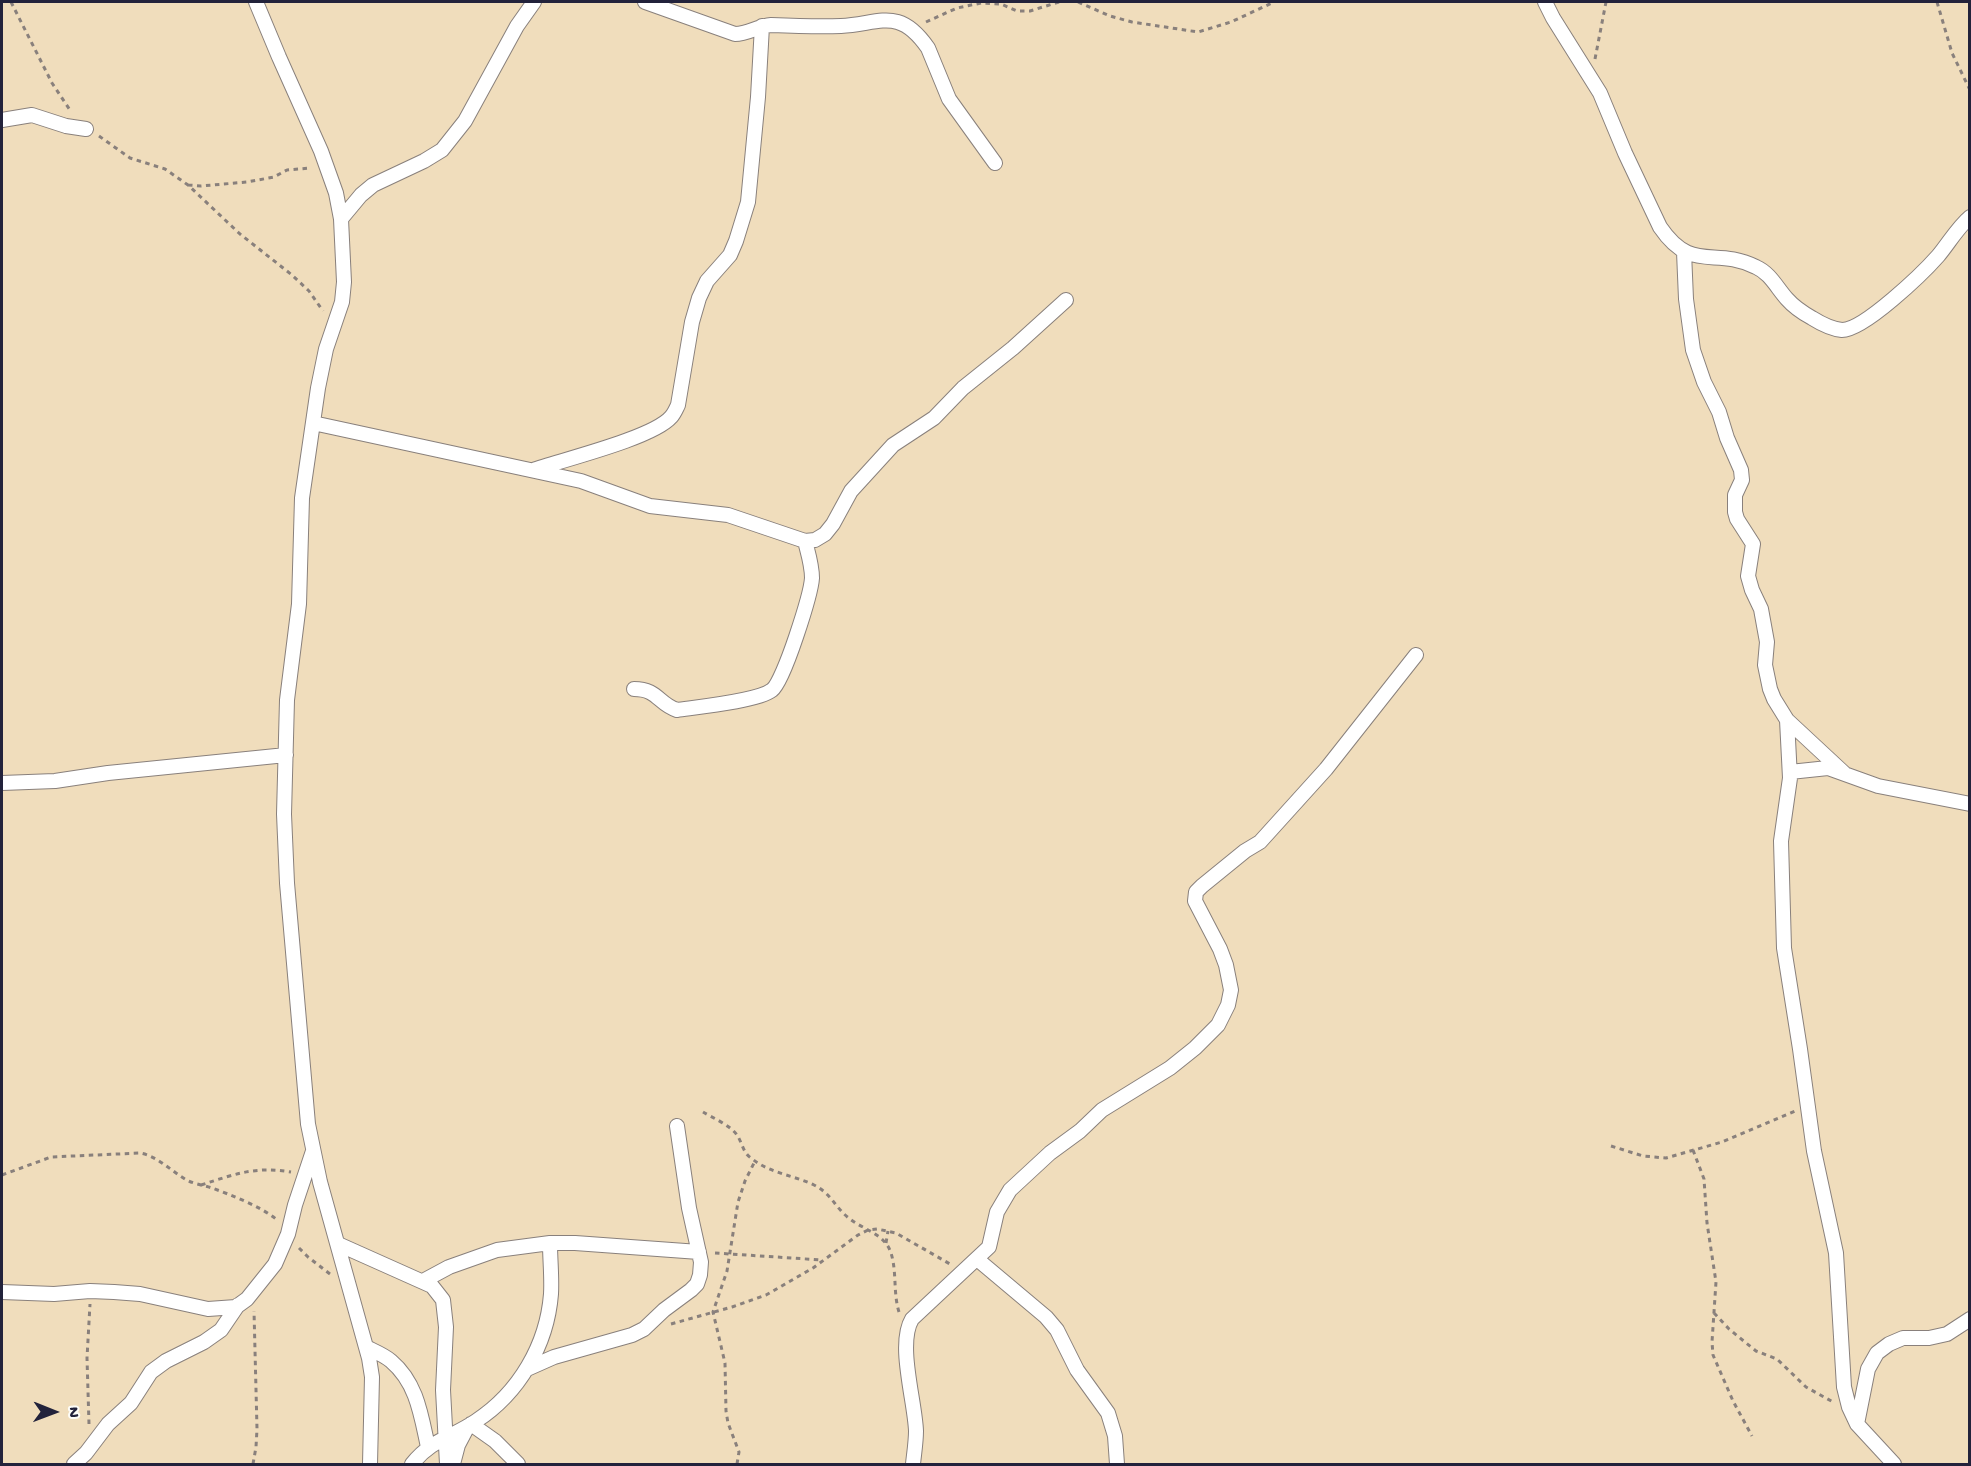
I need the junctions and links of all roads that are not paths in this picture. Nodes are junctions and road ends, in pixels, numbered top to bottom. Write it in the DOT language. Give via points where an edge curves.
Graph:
graph roads {
  1 [pos="256,2"];
  2 [pos="534,2"];
  3 [pos="645,2"];
  4 [pos="1545,2"];
  5 [pos="762,26"];
  6 [pos="2,120"];
  7 [pos="86,129"];
  8 [pos="994,163"];
  9 [pos="1970,217"];
  10 [pos="341,219"];
  11 [pos="1684,252"];
  12 [pos="1066,300"];
  13 [pos="313,423"];
  14 [pos="533,470"];
  15 [pos="806,541"];
  16 [pos="1416,655"];
  17 [pos="634,689"];
  18 [pos="1787,720"];
  19 [pos="286,755"];
  20 [pos="1790,772"];
  21 [pos="1844,773"];
  22 [pos="2,783"];
  23 [pos="1970,804"];
  24 [pos="677,1126"];
  25 [pos="313,1149"];
  26 [pos="550,1243"];
  27 [pos="338,1244"];
  28 [pos="699,1252"];
  29 [pos="977,1259"];
  30 [pos="423,1281"];
  31 [pos="2,1292"];
  32 [pos="238,1305"];
  33 [pos="1970,1318"];
  34 [pos="366,1347"];
  35 [pos="526,1369"];
  36 [pos="1857,1424"];
  37 [pos="470,1425"];
  38 [pos="446,1437"];
  39 [pos="428,1447"];
  40 [pos="74,1464"];
  41 [pos="370,1464"];
  42 [pos="412,1464"];
  43 [pos="447,1464"];
  44 [pos="453,1464"];
  45 [pos="518,1464"];
  46 [pos="913,1464"];
  47 [pos="1117,1464"];
  48 [pos="1894,1464"];
  1 -- 10 [label="street" via="327,167"];
  2 -- 10 [label="street" via="465,121 442,150 373,185"];
  3 -- 5 [label="street" via="735,34"];
  4 -- 11 [label="street" via="1600,93 1660,226"];
  5 -- 8 [label="street" via="850,25 879,19 910,28 928,48 949,99"];
  5 -- 14 [label="street" via="748,202 729,255 707,281 699,298 678,405 672,417 643,433"];
  6 -- 7 [label="street" via="32,115"];
  9 -- 11 [label="street" via="1937,257 1889,301 1861,324 1842,330 1795,307 1755,266"];
  10 -- 13 [label="street" via="342,302 320,379"];
  11 -- 18 [label="street" via="1693,350 1741,470 1735,512 1753,544 1748,576 1761,609 1767,642 1767,677"];
  12 -- 15 [label="street" via="963,388 934,418 893,445 851,490 825,534"];
  13 -- 14 [label="street"];
  13 -- 19 [label="street" via="302,498 299,604 287,700"];
  14 -- 15 [label="street" via="581,481 650,506 728,515"];
  15 -- 17 [label="street" via="811,564 810,590 786,666 772,690 755,698 678,710 648,690"];
  16 -- 29 [label="street" via="1326,770 1260,842 1196,892 1195,901 1220,949 1231,990 1218,1025 1170,1068 1102,1110 1010,1190 997,1212 989,1247"];
  18 -- 20 [label="street"];
  18 -- 21 [label="street"];
  19 -- 22 [label="street" via="55,781"];
  19 -- 25 [label="street" via="287,883"];
  20 -- 21 [label="street" via="1824,768"];
  20 -- 36 [label="street" via="1781,841 1784,948 1816,1166 1836,1253 1844,1387"];
  21 -- 23 [label="street" via="1878,786"];
  24 -- 28 [label="street"];
  25 -- 27 [label="street"];
  25 -- 32 [label="street" via="276,1264"];
  26 -- 28 [label="street"];
  26 -- 30 [label="street" via="497,1250"];
  26 -- 35 [label="street" via="549,1309"];
  27 -- 30 [label="street"];
  27 -- 34 [label="street"];
  28 -- 35 [label="street" via="697,1284 644,1329"];
  29 -- 46 [label="street" via="908,1326 907,1359 916,1433"];
  29 -- 47 [label="street" via="1057,1330 1077,1370 1108,1413"];
  30 -- 38 [label="street" via="443,1299"];
  31 -- 32 [label="street" via="90,1291 140,1294 208,1309"];
  32 -- 40 [label="street" via="220,1330 151,1372 130,1403"];
  33 -- 36 [label="street" via="1947,1334 1903,1338 1877,1353 1868,1369"];
  34 -- 39 [label="street" via="389,1360 410,1383"];
  34 -- 41 [label="street" via="372,1377"];
  35 -- 37 [label="street" via="506,1397"];
  36 -- 48 [label="street"];
  37 -- 38 [label="street"];
  37 -- 44 [label="street" via="458,1445"];
  37 -- 45 [label="street" via="495,1441"];
  38 -- 39 [label="street"];
  38 -- 43 [label="street"];
  39 -- 42 [label="street"];
}
